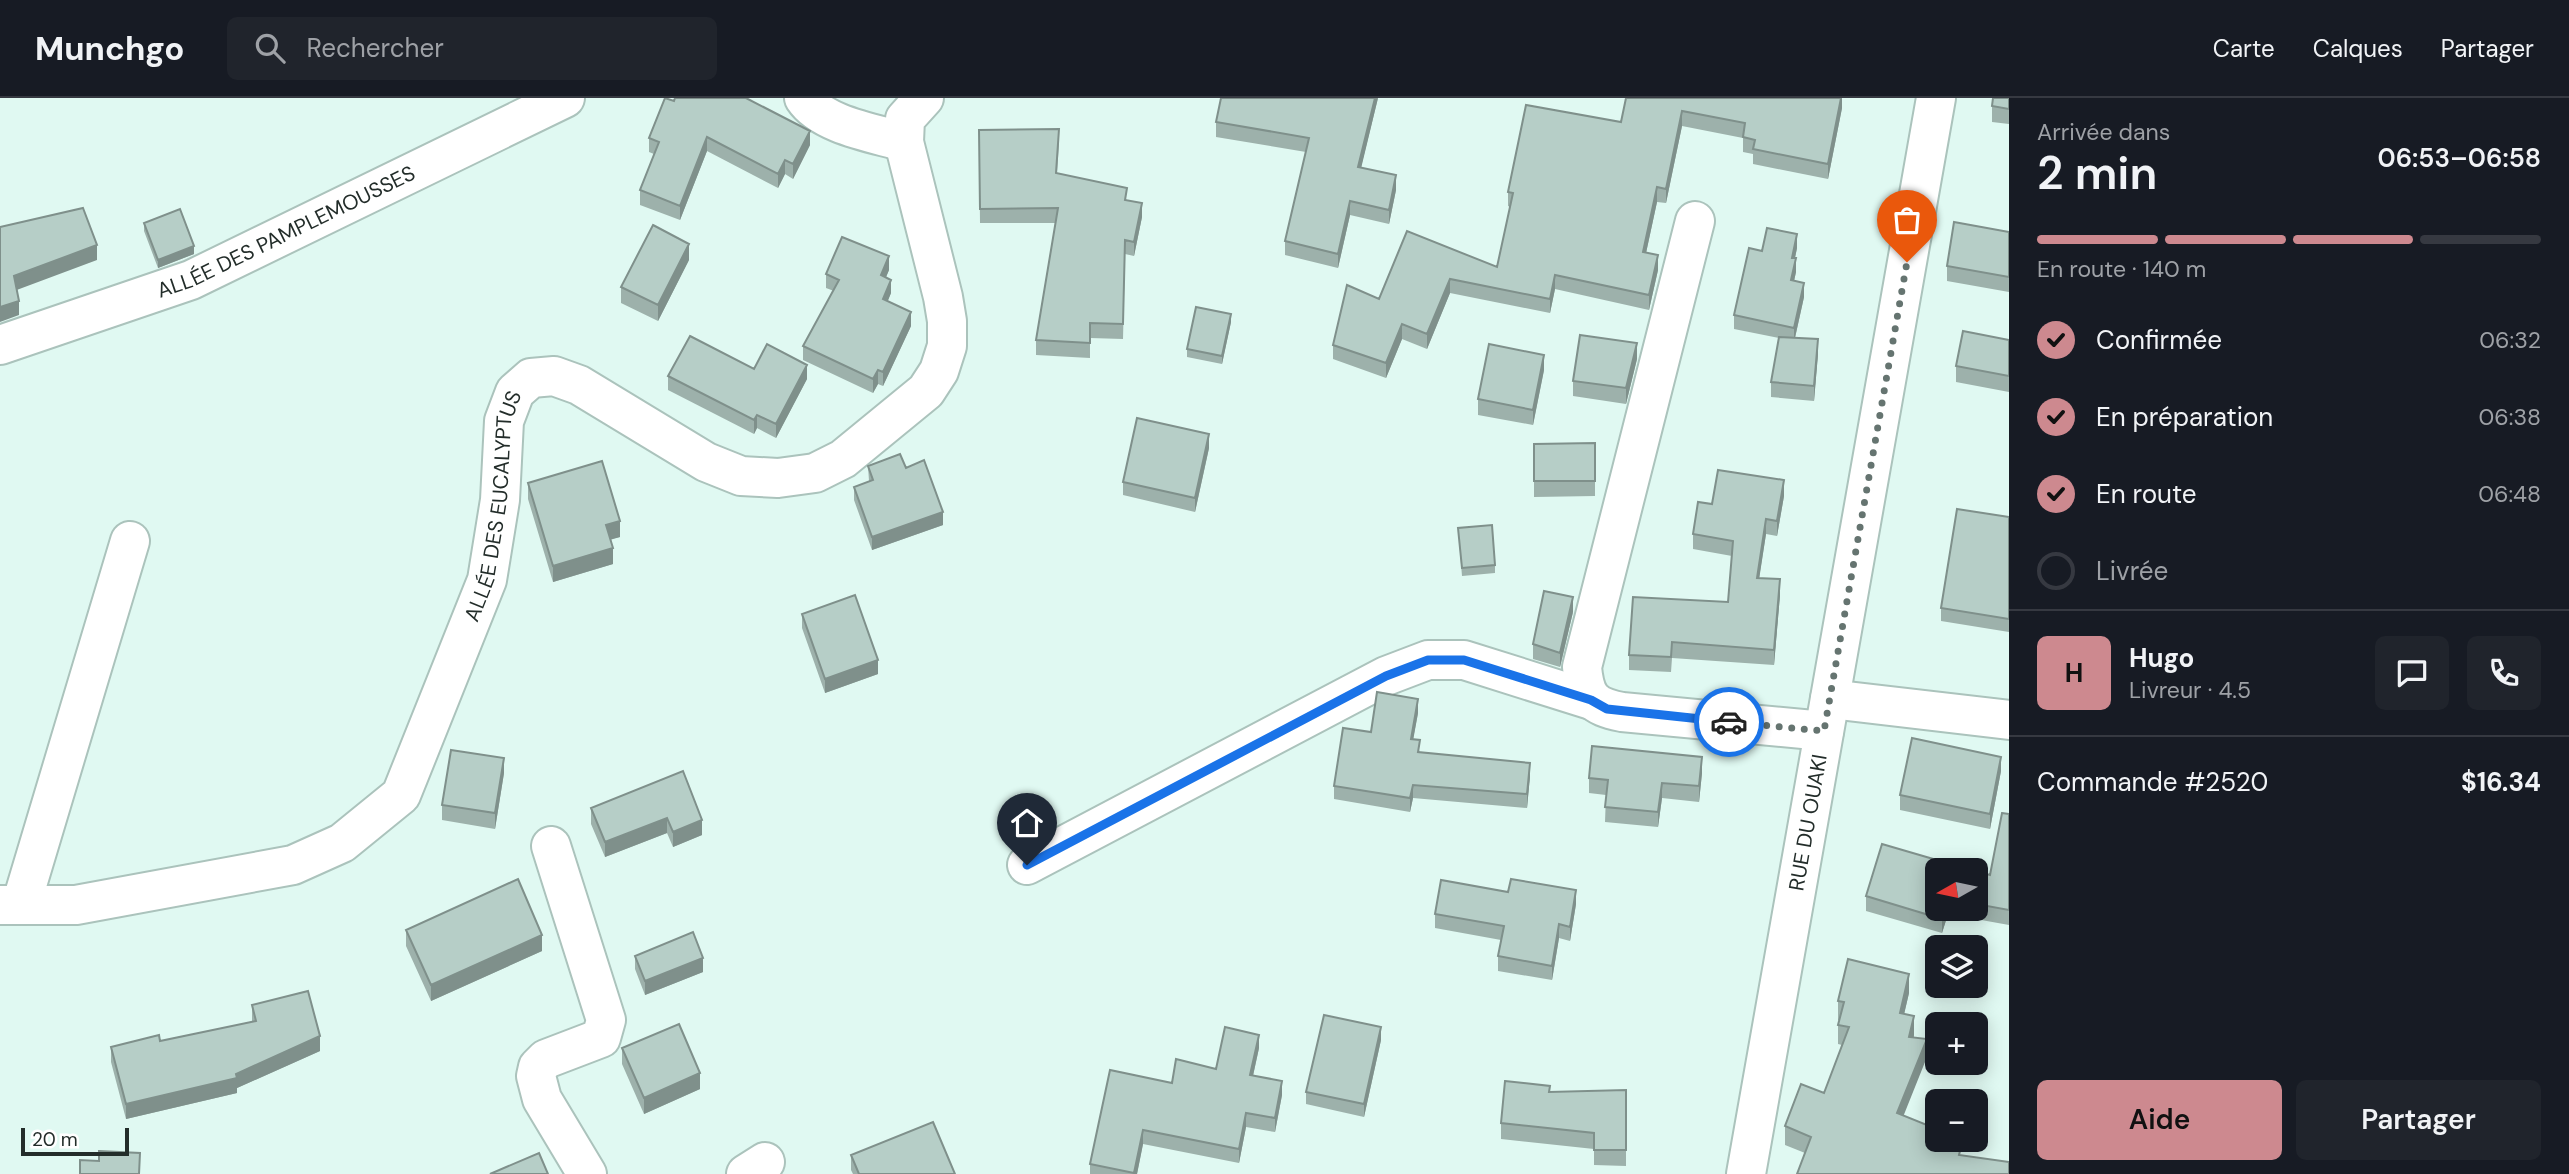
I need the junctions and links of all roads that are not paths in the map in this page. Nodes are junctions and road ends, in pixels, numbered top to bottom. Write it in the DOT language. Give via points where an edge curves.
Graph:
graph roads {
  1 [pos="565,98"];
  2 [pos="804,98"];
  3 [pos="924,98"];
  4 [pos="1936,98"];
  5 [pos="904,142"];
  6 [pos="1695,221"];
  7 [pos="0,345"];
  8 [pos="130,541"];
  9 [pos="1591,700"];
  10 [pos="1827,715"];
  11 [pos="2009,720"];
  12 [pos="551,846"];
  13 [pos="1027,865"];
  14 [pos="11,905"];
  15 [pos="587,1174"];
  16 [pos="1746,1174"];
  1 -- 7 [label="street, ALLÉE DES PAMPLEMOUSSES" via="191,280"];
  2 -- 5 [label="street" via="828,119"];
  3 -- 5 [label="street, ALLÉE DES EUCALYPTUS" via="905,118"];
  4 -- 10 [label="street, RUE DU OUAKI"];
  5 -- 14 [label="street, ALLÉE DES EUCALYPTUS" via="947,321 947,346 926,391 843,459 815,473 778,478 741,475 706,462 579,385 554,376 531,378 515,392 504,421 500,499 487,580 401,795 342,843 293,864 76,905"];
  6 -- 9 [label="street" via="1582,667 1583,686"];
  8 -- 14 [label="street"];
  9 -- 10 [label="street" via="1622,712"];
  9 -- 13 [label="street" via="1464,660 1428,660 1386,676"];
  10 -- 11 [label="street"];
  10 -- 16 [label="street, RUE DU OUAKI"];
  12 -- 15 [label="street" via="606,1020 601,1038 545,1059 536,1076 542,1099"];
}
